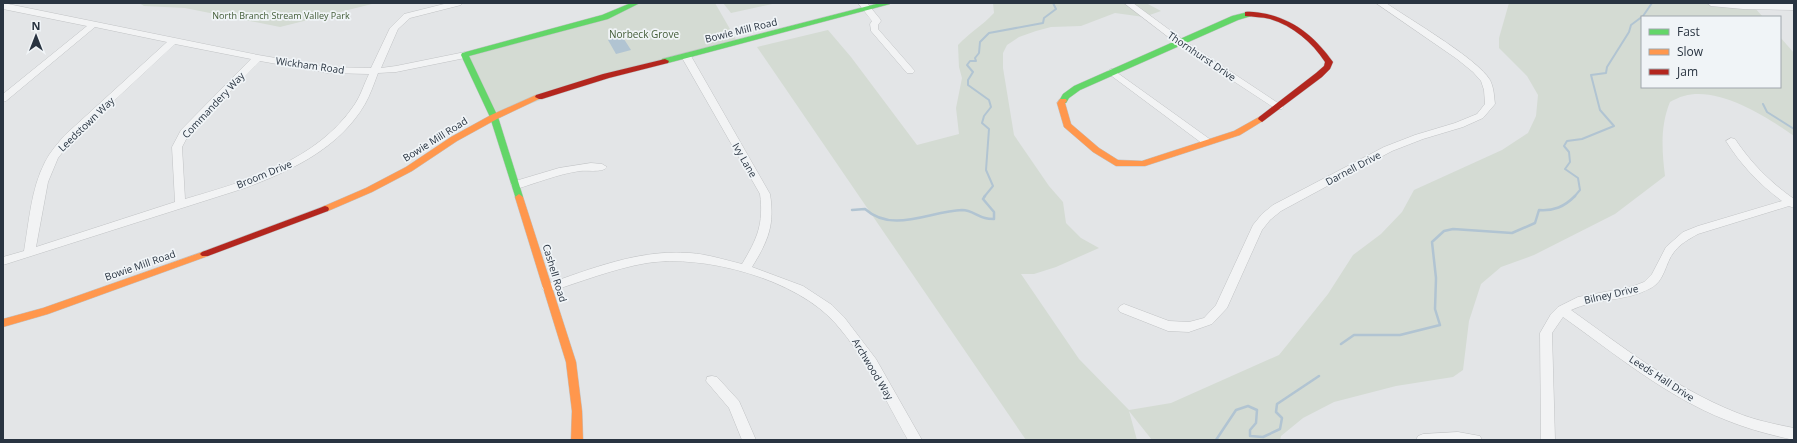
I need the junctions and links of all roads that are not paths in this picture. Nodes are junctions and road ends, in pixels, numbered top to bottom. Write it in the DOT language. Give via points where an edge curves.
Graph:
graph roads {
  1 [pos="458,3"];
  2 [pos="637,3"];
  3 [pos="888,3"];
  4 [pos="1128,3"];
  5 [pos="1380,3"];
  6 [pos="1712,3"];
  7 [pos="3,6"];
  8 [pos="865,6"];
  9 [pos="1794,7"];
  10 [pos="94,24"];
  11 [pos="174,40"];
  12 [pos="1180,42"];
  13 [pos="484,50"];
  14 [pos="465,55"];
  15 [pos="686,56"];
  16 [pos="258,58"];
  17 [pos="470,66"];
  18 [pos="375,71"];
  19 [pos="910,71"];
  20 [pos="1112,72"];
  21 [pos="3,99"];
  22 [pos="1279,107"];
  23 [pos="494,117"];
  24 [pos="1731,141"];
  25 [pos="1207,142"];
  26 [pos="602,167"];
  27 [pos="516,185"];
  28 [pos="1792,203"];
  29 [pos="180,204"];
  30 [pos="29,253"];
  31 [pos="3,261"];
  32 [pos="745,268"];
  33 [pos="548,288"];
  34 [pos="1124,310"];
  35 [pos="1562,310"];
  36 [pos="3,323"];
  37 [pos="712,381"];
  38 [pos="1794,434"];
  39 [pos="577,440"];
  40 [pos="749,440"];
  41 [pos="915,440"];
  42 [pos="1423,440"];
  43 [pos="1475,440"];
  44 [pos="1548,440"];
  1 -- 18 [label="street, Broom Drive" via="407,16 391,33"];
  2 -- 13 [label="street, Wickham Road" via="605,17"];
  3 -- 8 [label="street, Bowie Mill Road"];
  4 -- 12 [label="street, Thornhurst Drive"];
  5 -- 34 [label="street, Darnell Drive" via="1476,70 1489,90 1490,104 1486,110 1480,116 1459,125 1388,149 1277,208 1257,228 1221,308 1208,321 1189,327 1168,326"];
  6 -- 9 [label="street"];
  7 -- 10 [label="street, Wickham Road"];
  8 -- 15 [label="street, Bowie Mill Road"];
  8 -- 19 [label="street" via="877,21 874,29"];
  10 -- 11 [label="street, Wickham Road"];
  10 -- 21 [label="street"];
  11 -- 16 [label="street, Wickham Road"];
  11 -- 30 [label="street, Leedstown Way" via="69,138 50,162"];
  12 -- 20 [label="street"];
  12 -- 22 [label="street, Thornhurst Drive"];
  12 -- 22 [label="street" via="1248,14 1273,17 1286,22 1324,52 1329,62 1319,75"];
  13 -- 14 [label="street, Wickham Road"];
  13 -- 17 [label="street" via="476,56"];
  14 -- 17 [label="street, Cashell Road"];
  14 -- 18 [label="street, Wickham Road"];
  15 -- 23 [label="street, Bowie Mill Road" via="555,91"];
  15 -- 32 [label="street, Ivy Lane" via="765,194 768,224 763,240"];
  16 -- 18 [label="street, Wickham Road" via="328,70"];
  16 -- 29 [label="street, Commandery Way" via="180,140 176,155"];
  17 -- 23 [label="street, Cashell Road"];
  18 -- 29 [label="street, Broom Drive" via="353,116 344,127 316,150 272,173"];
  20 -- 25 [label="street"];
  20 -- 25 [label="street" via="1079,86 1061,103 1067,125 1096,150 1116,163 1142,164"];
  22 -- 25 [label="street" via="1237,133"];
  23 -- 27 [label="street, Cashell Road"];
  23 -- 36 [label="street, Bowie Mill Road" via="454,139 409,169 309,216 60,306"];
  24 -- 28 [label="street" via="1754,172"];
  26 -- 27 [label="street" via="570,169"];
  27 -- 33 [label="street, Cashell Road"];
  28 -- 35 [label="street, Bilney Drive" via="1691,233 1672,246 1665,255 1656,278 1648,285 1573,303"];
  29 -- 30 [label="street, Broom Drive"];
  30 -- 31 [label="street, Broom Drive"];
  32 -- 33 [label="street, Archwood Way" via="692,257 658,257 639,260"];
  32 -- 41 [label="street, Archwood Way" via="797,288 839,318 859,343"];
  33 -- 39 [label="street, Cashell Road" via="571,362 578,411"];
  35 -- 38 [label="street, Leeds Hall Drive" via="1681,392 1710,408 1747,423"];
  35 -- 44 [label="street, Bilney Drive" via="1552,320 1546,333"];
  37 -- 40 [label="street" via="734,405"];
  42 -- 43 [label="street"];
}
